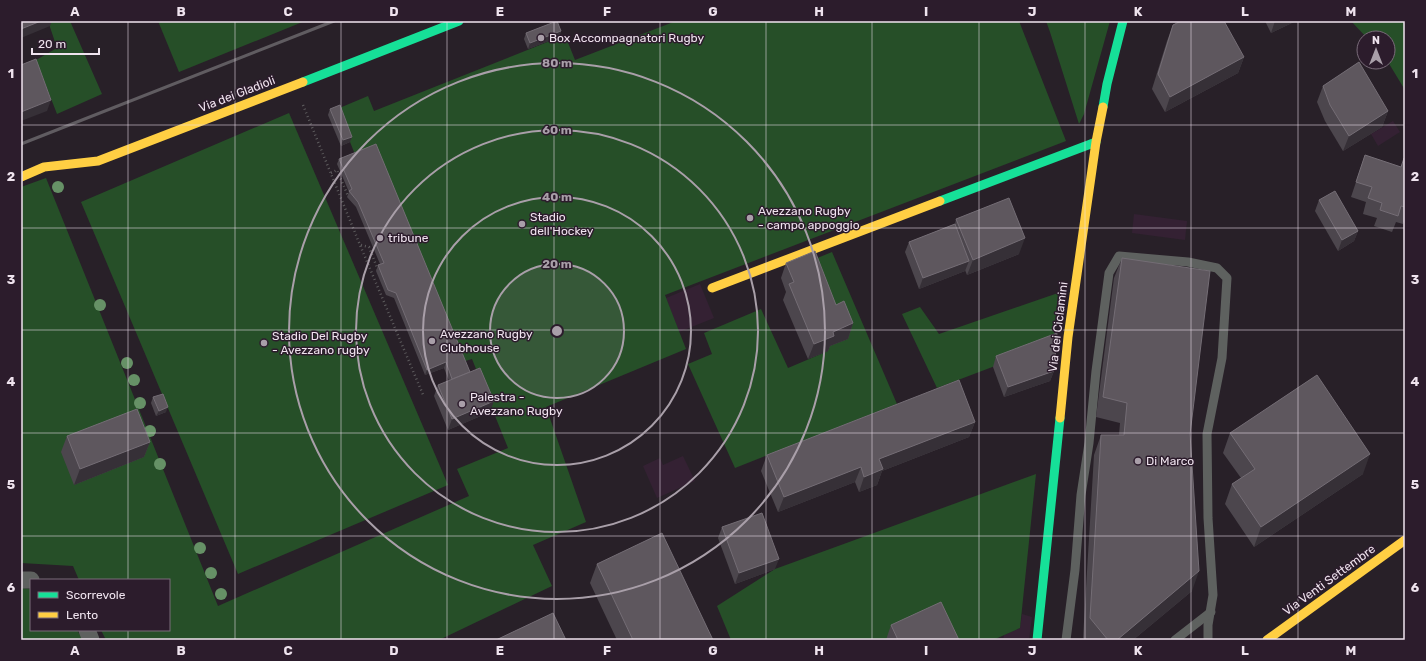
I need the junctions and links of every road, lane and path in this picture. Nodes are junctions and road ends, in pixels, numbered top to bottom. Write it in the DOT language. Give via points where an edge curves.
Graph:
graph roads {
  1 [pos="459,21"];
  2 [pos="1123,21"];
  3 [pos="294,85"];
  4 [pos="1096,142"];
  5 [pos="331,173"];
  6 [pos="21,177"];
  7 [pos="348,196"];
  8 [pos="360,245"];
  9 [pos="378,270"];
  10 [pos="712,288"];
  11 [pos="424,397"];
  12 [pos="1405,540"];
  13 [pos="1210,612"];
  14 [pos="86,631"];
  15 [pos="91,640"];
  16 [pos="1038,640"];
  17 [pos="1066,640"];
  18 [pos="1175,640"];
  19 [pos="1208,640"];
  20 [pos="1267,640"];
  1 -- 3 [label="street, Via dei Gladioli"];
  2 -- 4 [label="street, Via dei Ciclamini"];
  3 -- 5 [label="path"];
  3 -- 6 [label="street, Via dei Gladioli" via="98,161 44,167"];
  4 -- 10 [label="street"];
  4 -- 16 [label="street, Via dei Ciclamini" via="1068,337"];
  5 -- 7 [label="path" via="337,170"];
  5 -- 8 [label="path"];
  8 -- 9 [label="path" via="369,247"];
  8 -- 11 [label="path"];
  12 -- 20 [label="street, Via Venti Settembre"];
  13 -- 17 [label="lane" via="1213,595 1208,518 1207,434 1222,358 1227,278 1217,268 1188,262 1119,256 1109,273"];
  13 -- 18 [label="lane"];
  13 -- 19 [label="lane"];
  14 -- 15 [label="street"];
}
